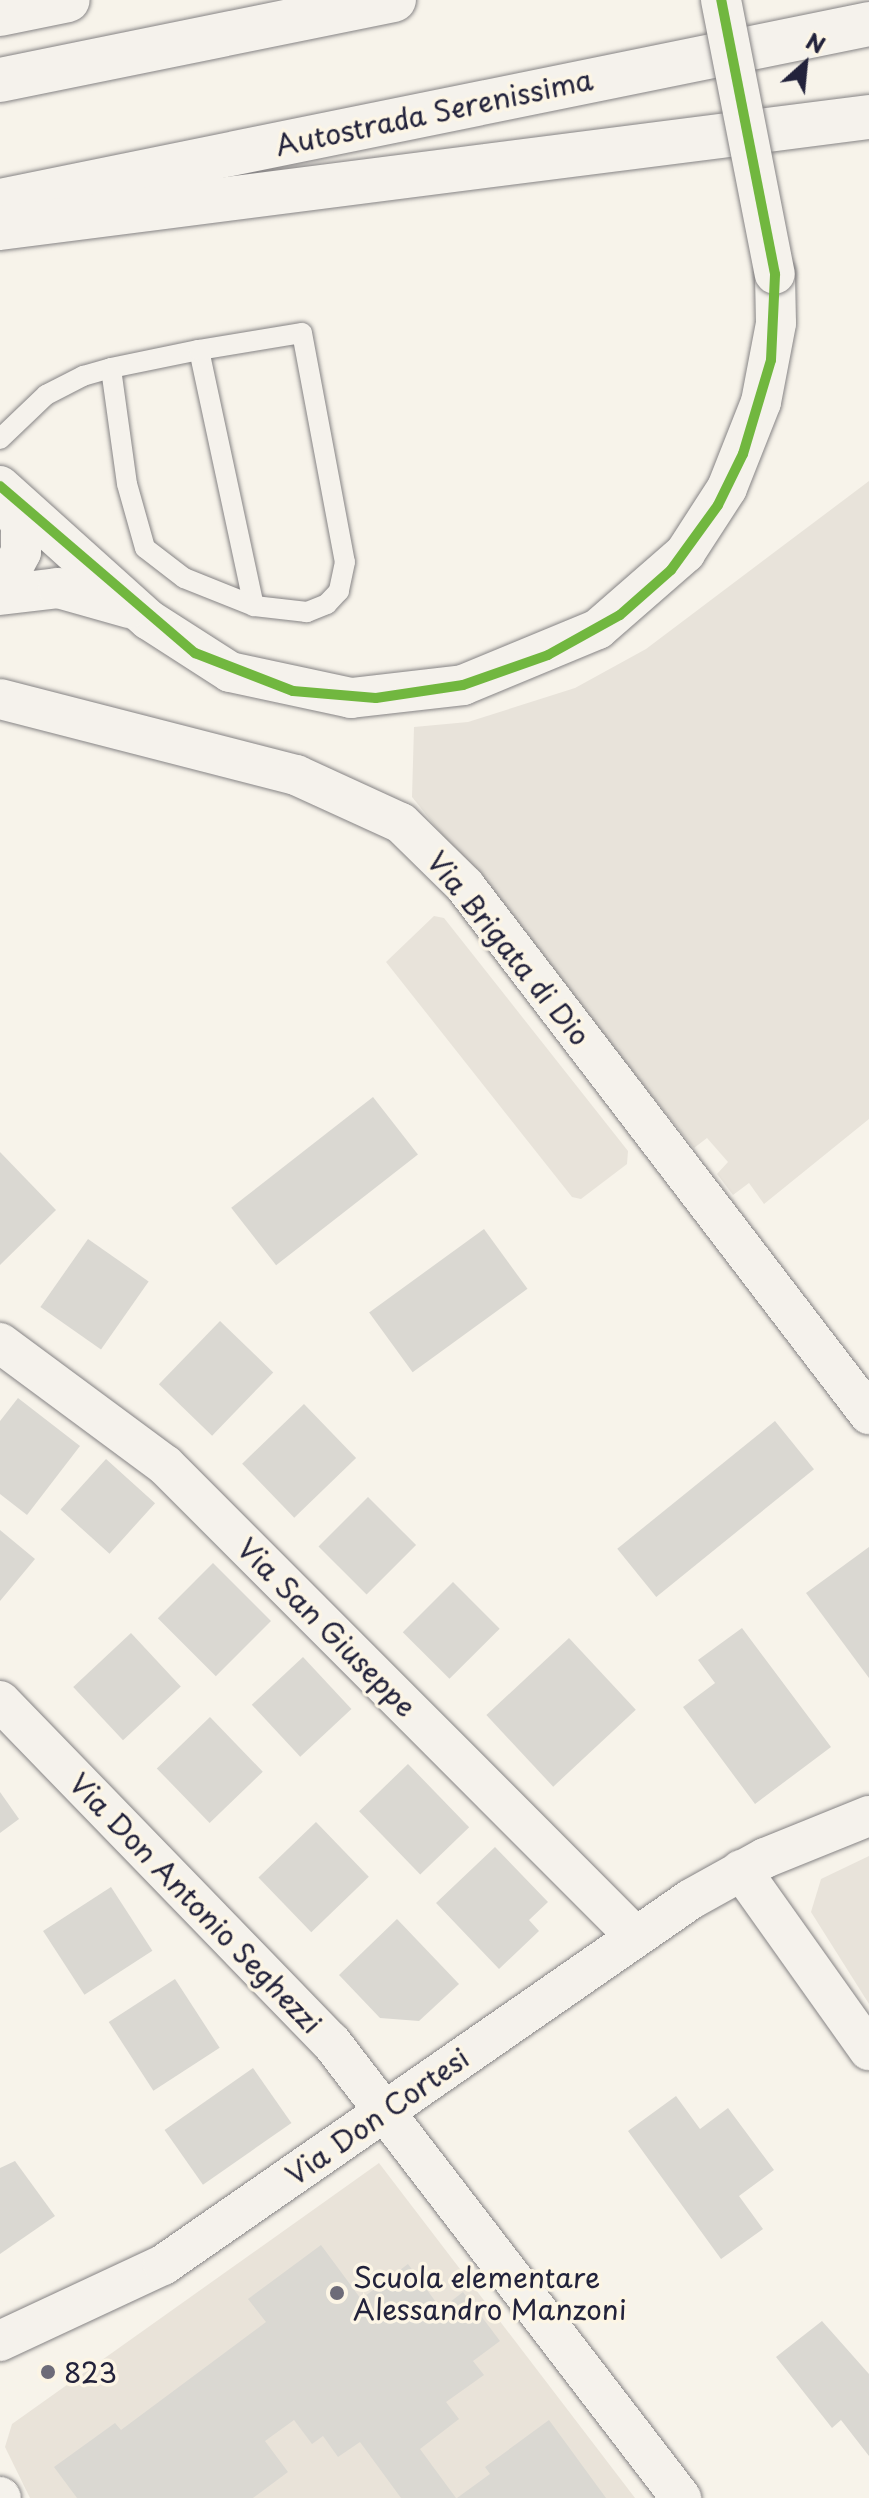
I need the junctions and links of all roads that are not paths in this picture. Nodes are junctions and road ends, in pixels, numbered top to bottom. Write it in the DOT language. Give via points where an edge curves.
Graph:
graph roads {
  1 [pos="68,0"];
  2 [pos="394,0"];
  3 [pos="721,0"];
  4 [pos="0,14"];
  5 [pos="869,24"];
  6 [pos="0,80"];
  7 [pos="869,117"];
  8 [pos="0,201"];
  9 [pos="0,228"];
  10 [pos="199,350"];
  11 [pos="111,368"];
  12 [pos="0,439"];
  13 [pos="0,487"];
  14 [pos="0,593"];
  15 [pos="254,606"];
  16 [pos="140,612"];
  17 [pos="0,699"];
  18 [pos="0,1343"];
  19 [pos="869,1414"];
  20 [pos="0,1701"];
  21 [pos="869,1816"];
  22 [pos="741,1870"];
  23 [pos="634,1935"];
  24 [pos="869,2050"];
  25 [pos="384,2111"];
  26 [pos="0,2341"];
  27 [pos="681,2498"];
  1 -- 4 [label="highway"];
  2 -- 6 [label="highway"];
  3 -- 16 [label="street, bridge" via="775,274 768,375 723,497 671,570 574,643 463,685 351,698 246,678"];
  5 -- 8 [label="highway, Autostrada Serenissima"];
  7 -- 9 [label="highway"];
  10 -- 11 [label="lane"];
  10 -- 15 [label="lane"];
  10 -- 15 [label="lane" via="302,333 344,576 327,604 307,612"];
  11 -- 12 [label="lane" via="46,395"];
  11 -- 15 [label="lane" via="129,496 145,548 184,578"];
  13 -- 14 [label="street" via="21,526 21,552"];
  13 -- 16 [label="street"];
  14 -- 16 [label="street" via="58,588"];
  17 -- 19 [label="street, Via Brigata di Dio" via="296,775 401,823 465,886"];
  18 -- 23 [label="street, Via San Giuseppe" via="165,1465"];
  20 -- 25 [label="street, Via Don Antonio Seghezzi" via="315,2024"];
  21 -- 22 [label="street, Via Don Cortesi"];
  22 -- 23 [label="street, Via Don Cortesi"];
  22 -- 24 [label="street"];
  23 -- 25 [label="street, Via Don Cortesi"];
  25 -- 26 [label="street, Via Don Cortesi" via="163,2265"];
  25 -- 27 [label="street, Via Don Antonio Seghezzi"];
}
